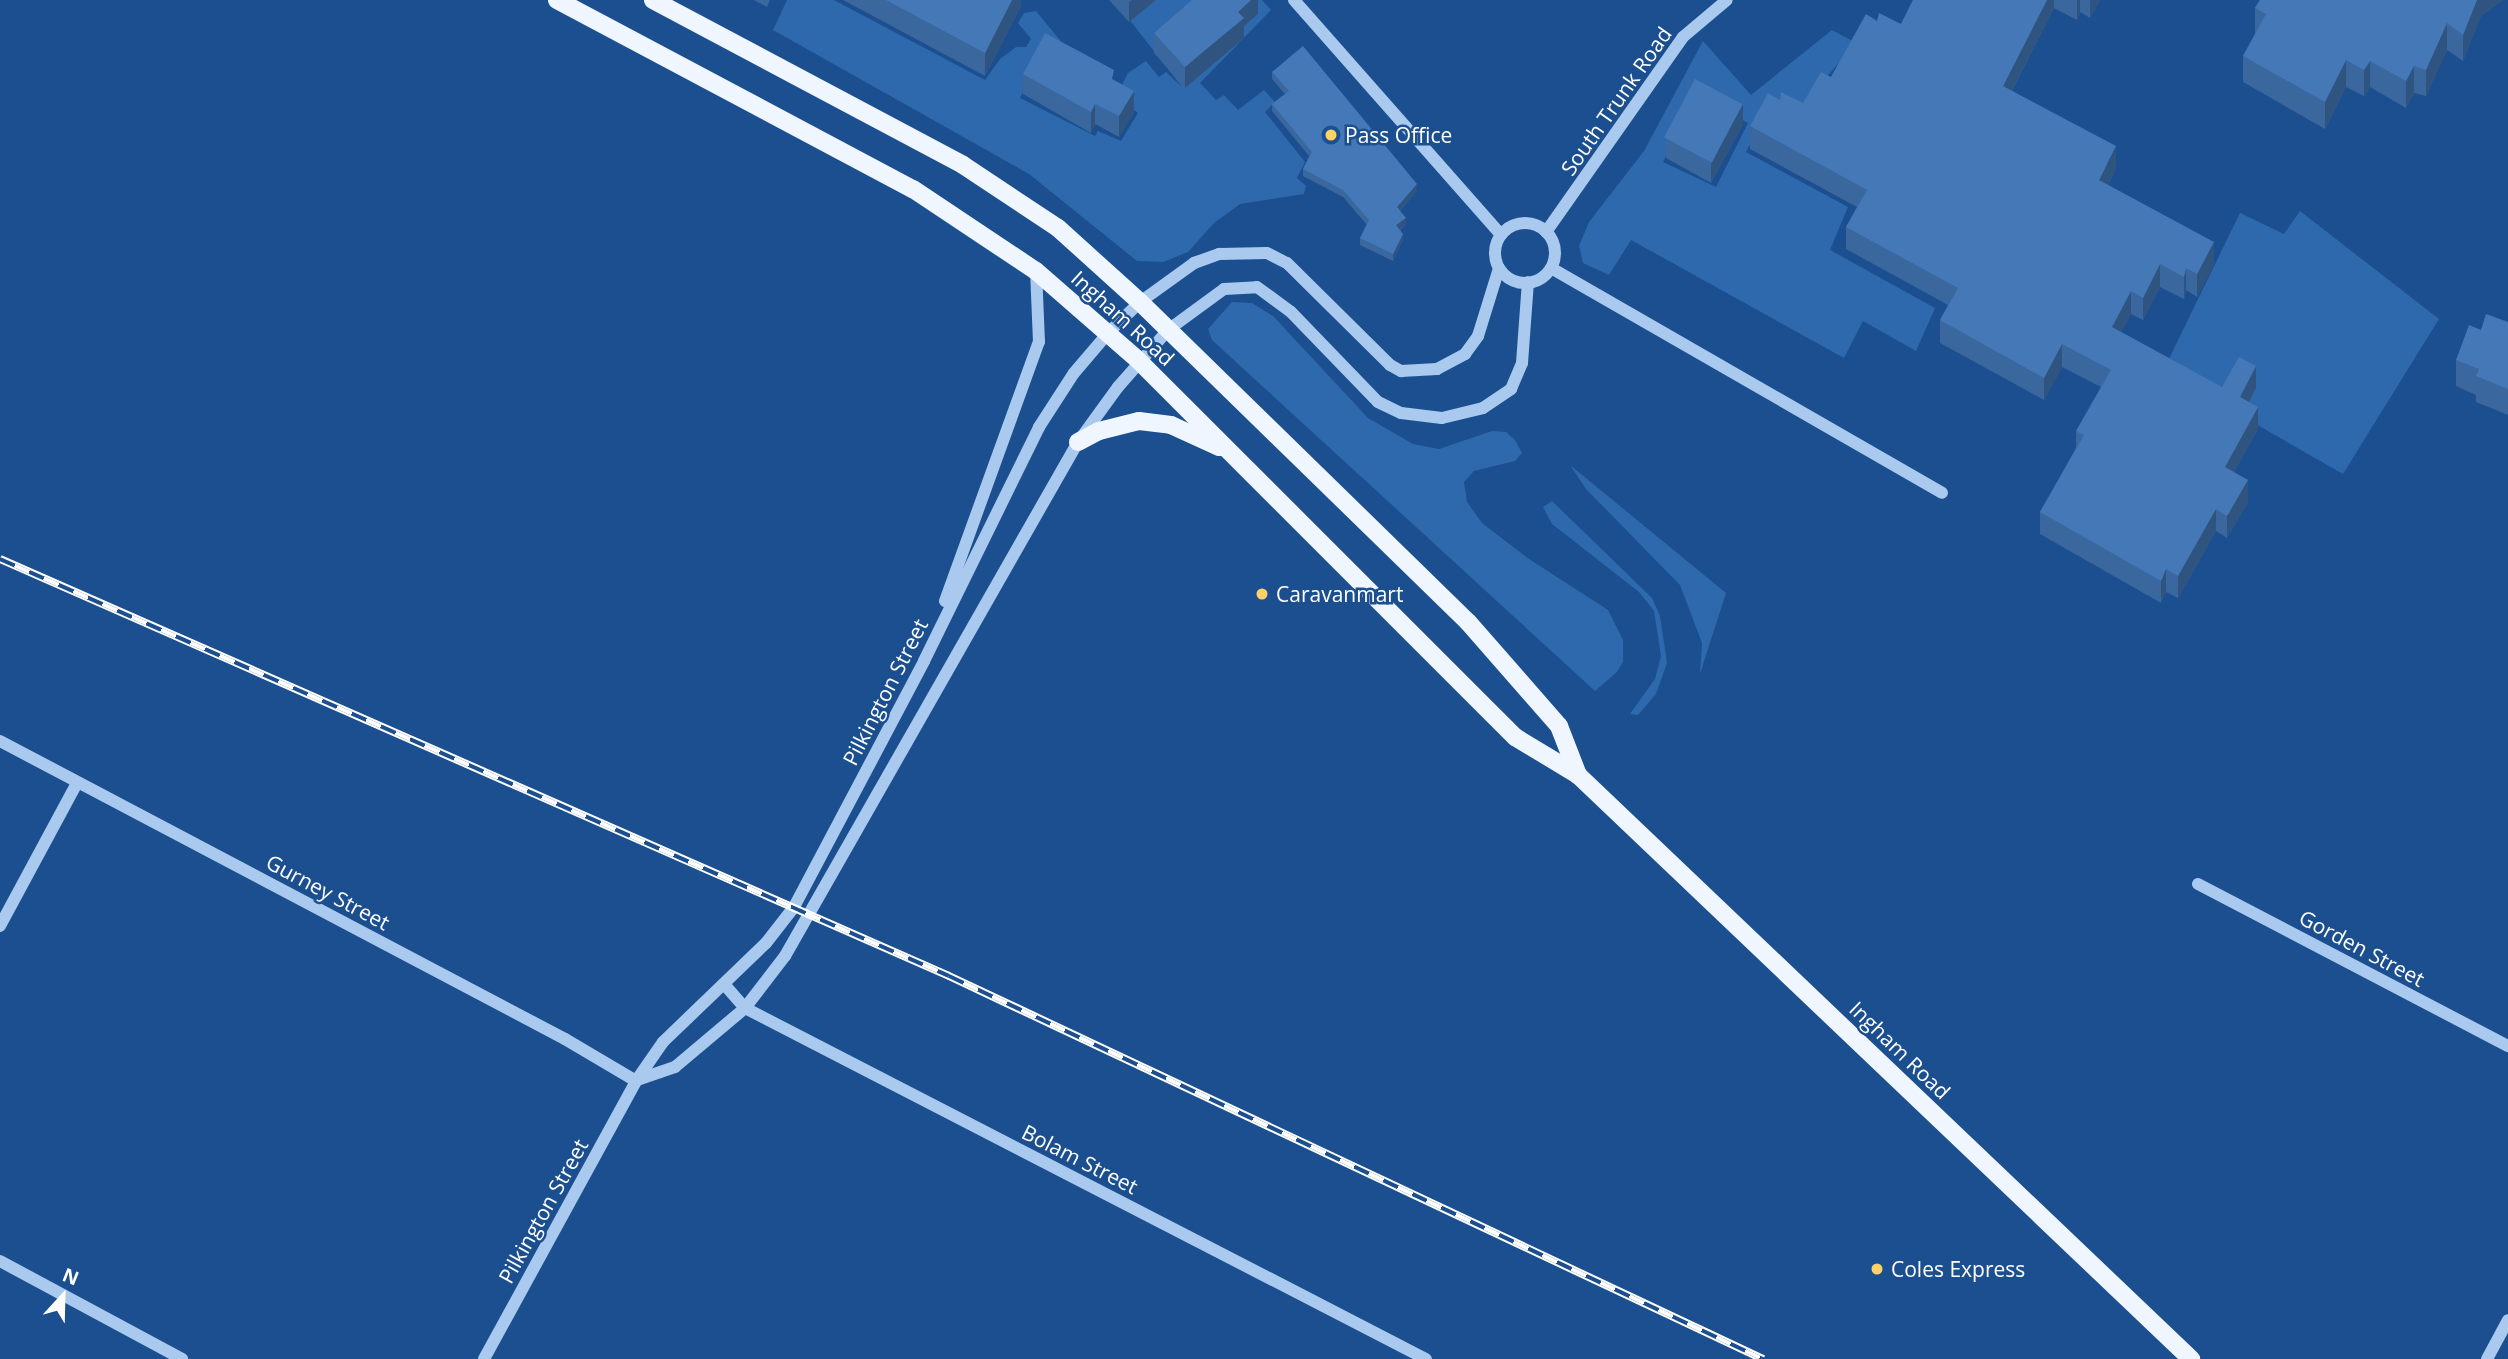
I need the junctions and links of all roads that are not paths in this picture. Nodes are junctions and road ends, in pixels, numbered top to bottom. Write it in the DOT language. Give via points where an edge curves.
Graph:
graph roads {
  1 [pos="557,0"];
  2 [pos="653,0"];
  3 [pos="1293,0"];
  4 [pos="1727,0"];
  5 [pos="1546,232"];
  6 [pos="1501,235"];
  7 [pos="1499,268"];
  8 [pos="1552,268"];
  9 [pos="1036,271"];
  10 [pos="1528,282"];
  11 [pos="1140,302"];
  12 [pos="1168,330"];
  13 [pos="1109,332"];
  14 [pos="1139,361"];
  15 [pos="1078,442"];
  16 [pos="1231,453"];
  17 [pos="1942,493"];
  18 [pos="924,661"];
  19 [pos="0,741"];
  20 [pos="1578,775"];
  21 [pos="77,783"];
  22 [pos="2198,884"];
  23 [pos="0,926"];
  24 [pos="724,984"];
  25 [pos="745,1008"];
  26 [pos="2508,1046"];
  27 [pos="636,1081"];
  28 [pos="0,1261"];
  29 [pos="2508,1321"];
  30 [pos="183,1359"];
  31 [pos="484,1359"];
  32 [pos="1426,1359"];
  33 [pos="2191,1359"];
  34 [pos="2487,1359"];
  1 -- 9 [label="main road, Ingham Road" via="914,189"];
  2 -- 11 [label="main road, Ingham Road" via="1001,188 1058,229"];
  3 -- 6 [label="street"];
  4 -- 5 [label="street, South Trunk Road" via="1683,37"];
  5 -- 6 [label="street" via="1528,223 1508,228"];
  5 -- 8 [label="street" via="1555,249"];
  6 -- 7 [label="street" via="1495,257"];
  7 -- 10 [label="street" via="1517,282"];
  7 -- 11 [label="street, Pilkington Street" via="1481,327 1465,354 1437,369 1415,372 1401,371 1379,358 1287,263 1267,253 1219,254 1194,262"];
  8 -- 10 [label="street"];
  8 -- 17 [label="street"];
  9 -- 13 [label="main road, Ingham Road"];
  9 -- 18 [label="street" via="1039,342"];
  10 -- 12 [label="street, Pilkington Street" via="1522,363 1511,389 1483,408 1442,418 1401,413 1378,402 1292,312 1257,287 1224,289"];
  11 -- 12 [label="main road, Ingham Road"];
  11 -- 13 [label="street, Pilkington Street"];
  12 -- 14 [label="street, Pilkington Street"];
  12 -- 20 [label="main road, Ingham Road" via="1468,622 1559,726"];
  13 -- 14 [label="main road, Ingham Road"];
  13 -- 18 [label="street, Pilkington Street" via="1039,427"];
  14 -- 15 [label="street, Pilkington Street"];
  14 -- 16 [label="main road, Ingham Road"];
  15 -- 16 [label="main road" via="1117,425 1156,422"];
  15 -- 25 [label="street, Pilkington Street" via="813,915"];
  16 -- 20 [label="main road, Ingham Road" via="1515,737"];
  18 -- 24 [label="street, Pilkington Street" via="794,907"];
  19 -- 21 [label="street, Gurney Street"];
  20 -- 33 [label="main road, Ingham Road"];
  21 -- 23 [label="street"];
  21 -- 27 [label="street, Gurney Street" via="565,1039"];
  22 -- 26 [label="street, Gorden Street"];
  24 -- 25 [label="street, Bolam Street"];
  24 -- 27 [label="street, Pilkington Street" via="663,1042"];
  25 -- 27 [label="street, Pilkington Street" via="675,1067"];
  25 -- 32 [label="street, Bolam Street"];
  27 -- 31 [label="street, Pilkington Street"];
  28 -- 30 [label="street"];
  29 -- 34 [label="street"];
}
